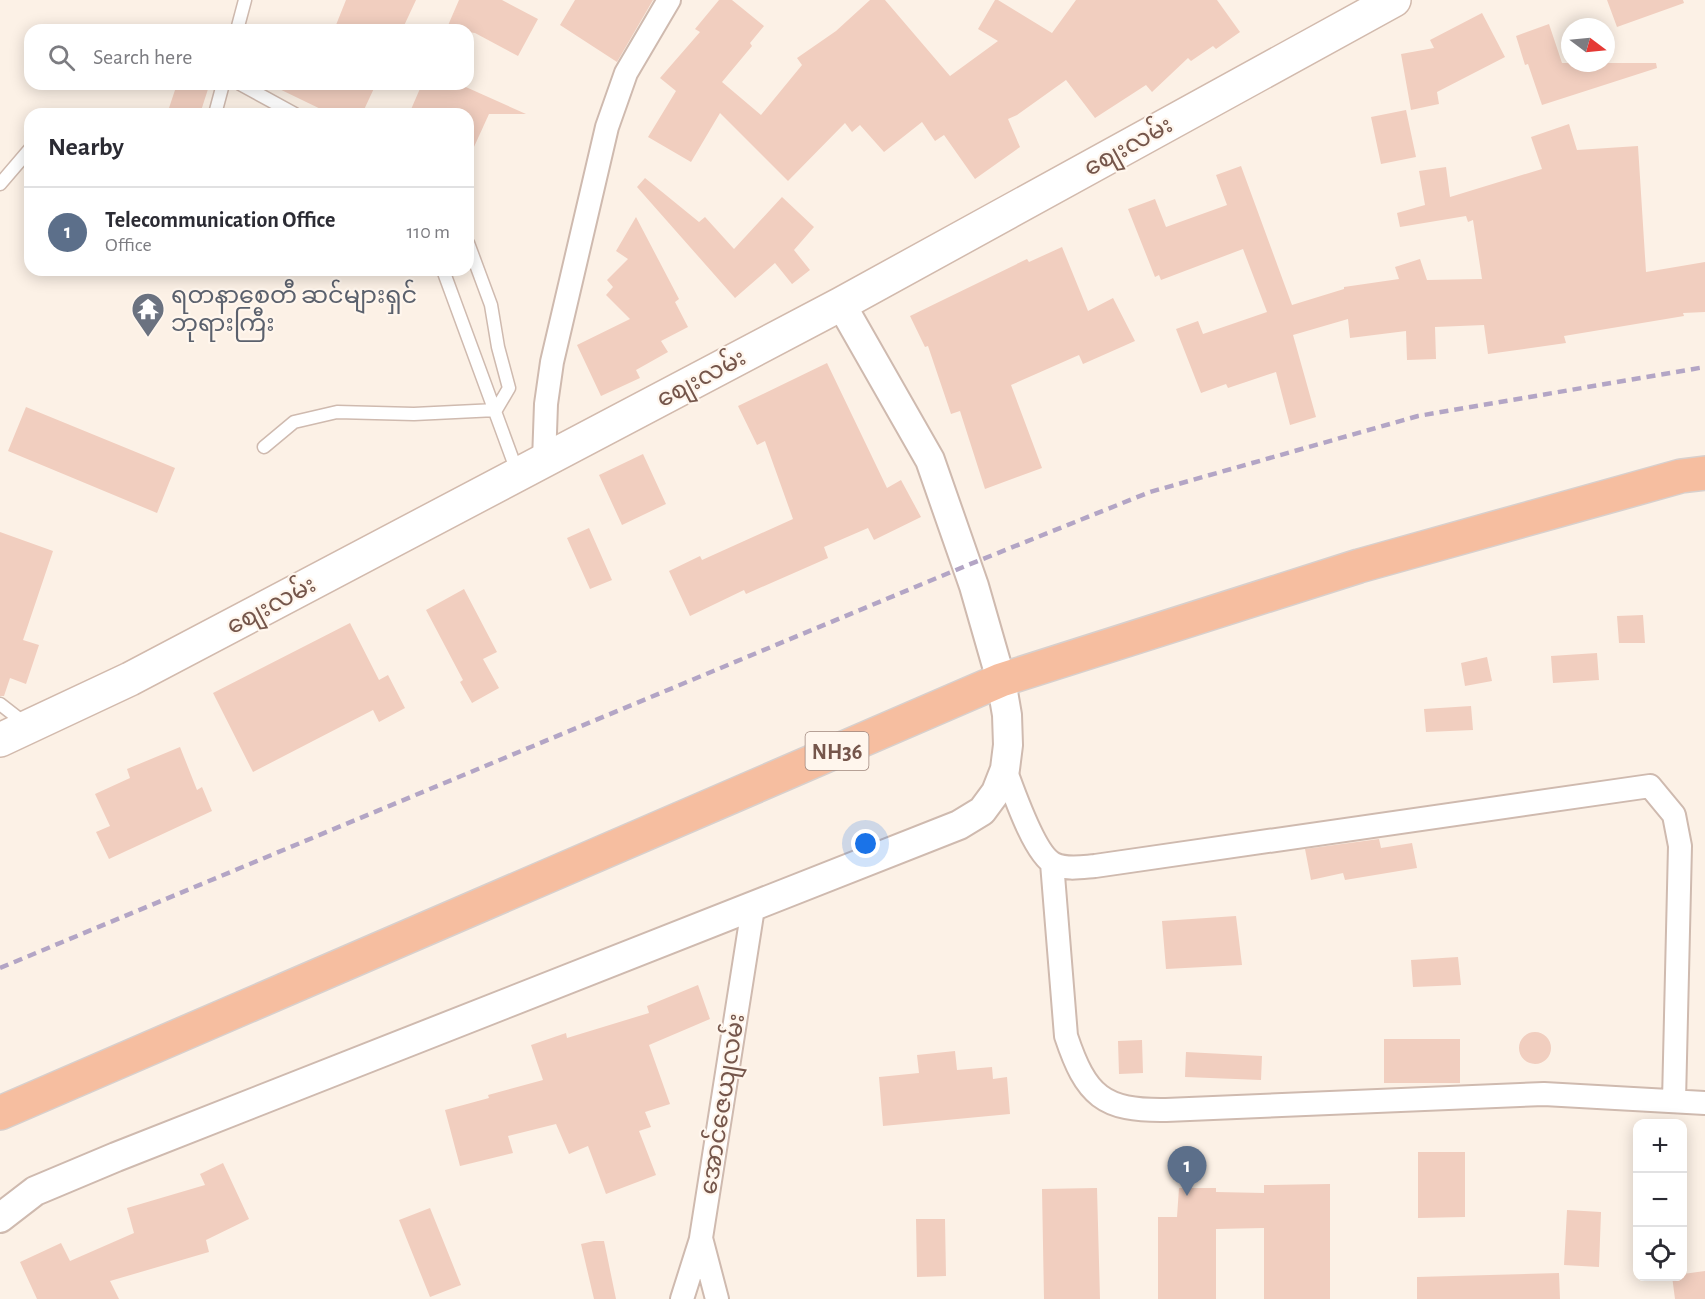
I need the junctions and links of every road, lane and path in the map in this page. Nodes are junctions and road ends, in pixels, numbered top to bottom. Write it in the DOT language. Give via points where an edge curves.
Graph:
graph roads {
  1 [pos="245,0"];
  2 [pos="669,0"];
  3 [pos="1394,0"];
  4 [pos="239,24"];
  5 [pos="221,90"];
  6 [pos="251,90"];
  7 [pos="217,108"];
  8 [pos="285,108"];
  9 [pos="24,157"];
  10 [pos="0,184"];
  11 [pos="474,259"];
  12 [pos="445,276"];
  13 [pos="841,304"];
  14 [pos="496,410"];
  15 [pos="264,447"];
  16 [pos="531,468"];
  17 [pos="1705,473"];
  18 [pos="1001,680"];
  19 [pos="0,704"];
  20 [pos="29,726"];
  21 [pos="0,740"];
  22 [pos="1005,769"];
  23 [pos="1052,863"];
  24 [pos="753,908"];
  25 [pos="1674,1101"];
  26 [pos="1705,1102"];
  27 [pos="0,1113"];
  28 [pos="0,1218"];
  29 [pos="701,1238"];
  30 [pos="682,1299"];
  31 [pos="717,1299"];
  1 -- 4 [label="lane"];
  2 -- 16 [label="street" via="626,73 607,127"];
  3 -- 13 [label="main road, စျေးလမ်း"];
  5 -- 7 [label="lane"];
  6 -- 8 [label="lane"];
  9 -- 10 [label="lane"];
  11 -- 14 [label="lane" via="491,305 509,388"];
  12 -- 14 [label="lane"];
  13 -- 16 [label="main road, စျေးလမ်း"];
  13 -- 18 [label="street" via="930,460 974,586"];
  14 -- 15 [label="lane" via="337,412 294,422"];
  14 -- 16 [label="lane"];
  16 -- 20 [label="main road, စျေးလမ်း" via="130,679"];
  17 -- 18 [label="highway, NH36" via="1359,566"];
  18 -- 22 [label="street" via="1007,715"];
  18 -- 27 [label="highway, NH36"];
  19 -- 20 [label="lane"];
  20 -- 21 [label="main road, စျေးလမ်း"];
  22 -- 23 [label="street" via="1029,830"];
  22 -- 24 [label="street" via="996,792 982,811 959,825"];
  23 -- 25 [label="street" via="1066,1036 1074,1062 1090,1088 1109,1102 1136,1110 1544,1094"];
  23 -- 25 [label="street" via="1069,868 1095,866 1650,786 1674,815 1680,846"];
  24 -- 28 [label="street" via="116,1157 35,1191"];
  24 -- 29 [label="street, အောင်ဇေယျလမ်း"];
  25 -- 26 [label="street"];
  29 -- 30 [label="street"];
  29 -- 31 [label="street, အောင်ဇေယျလမ်း"];
}
